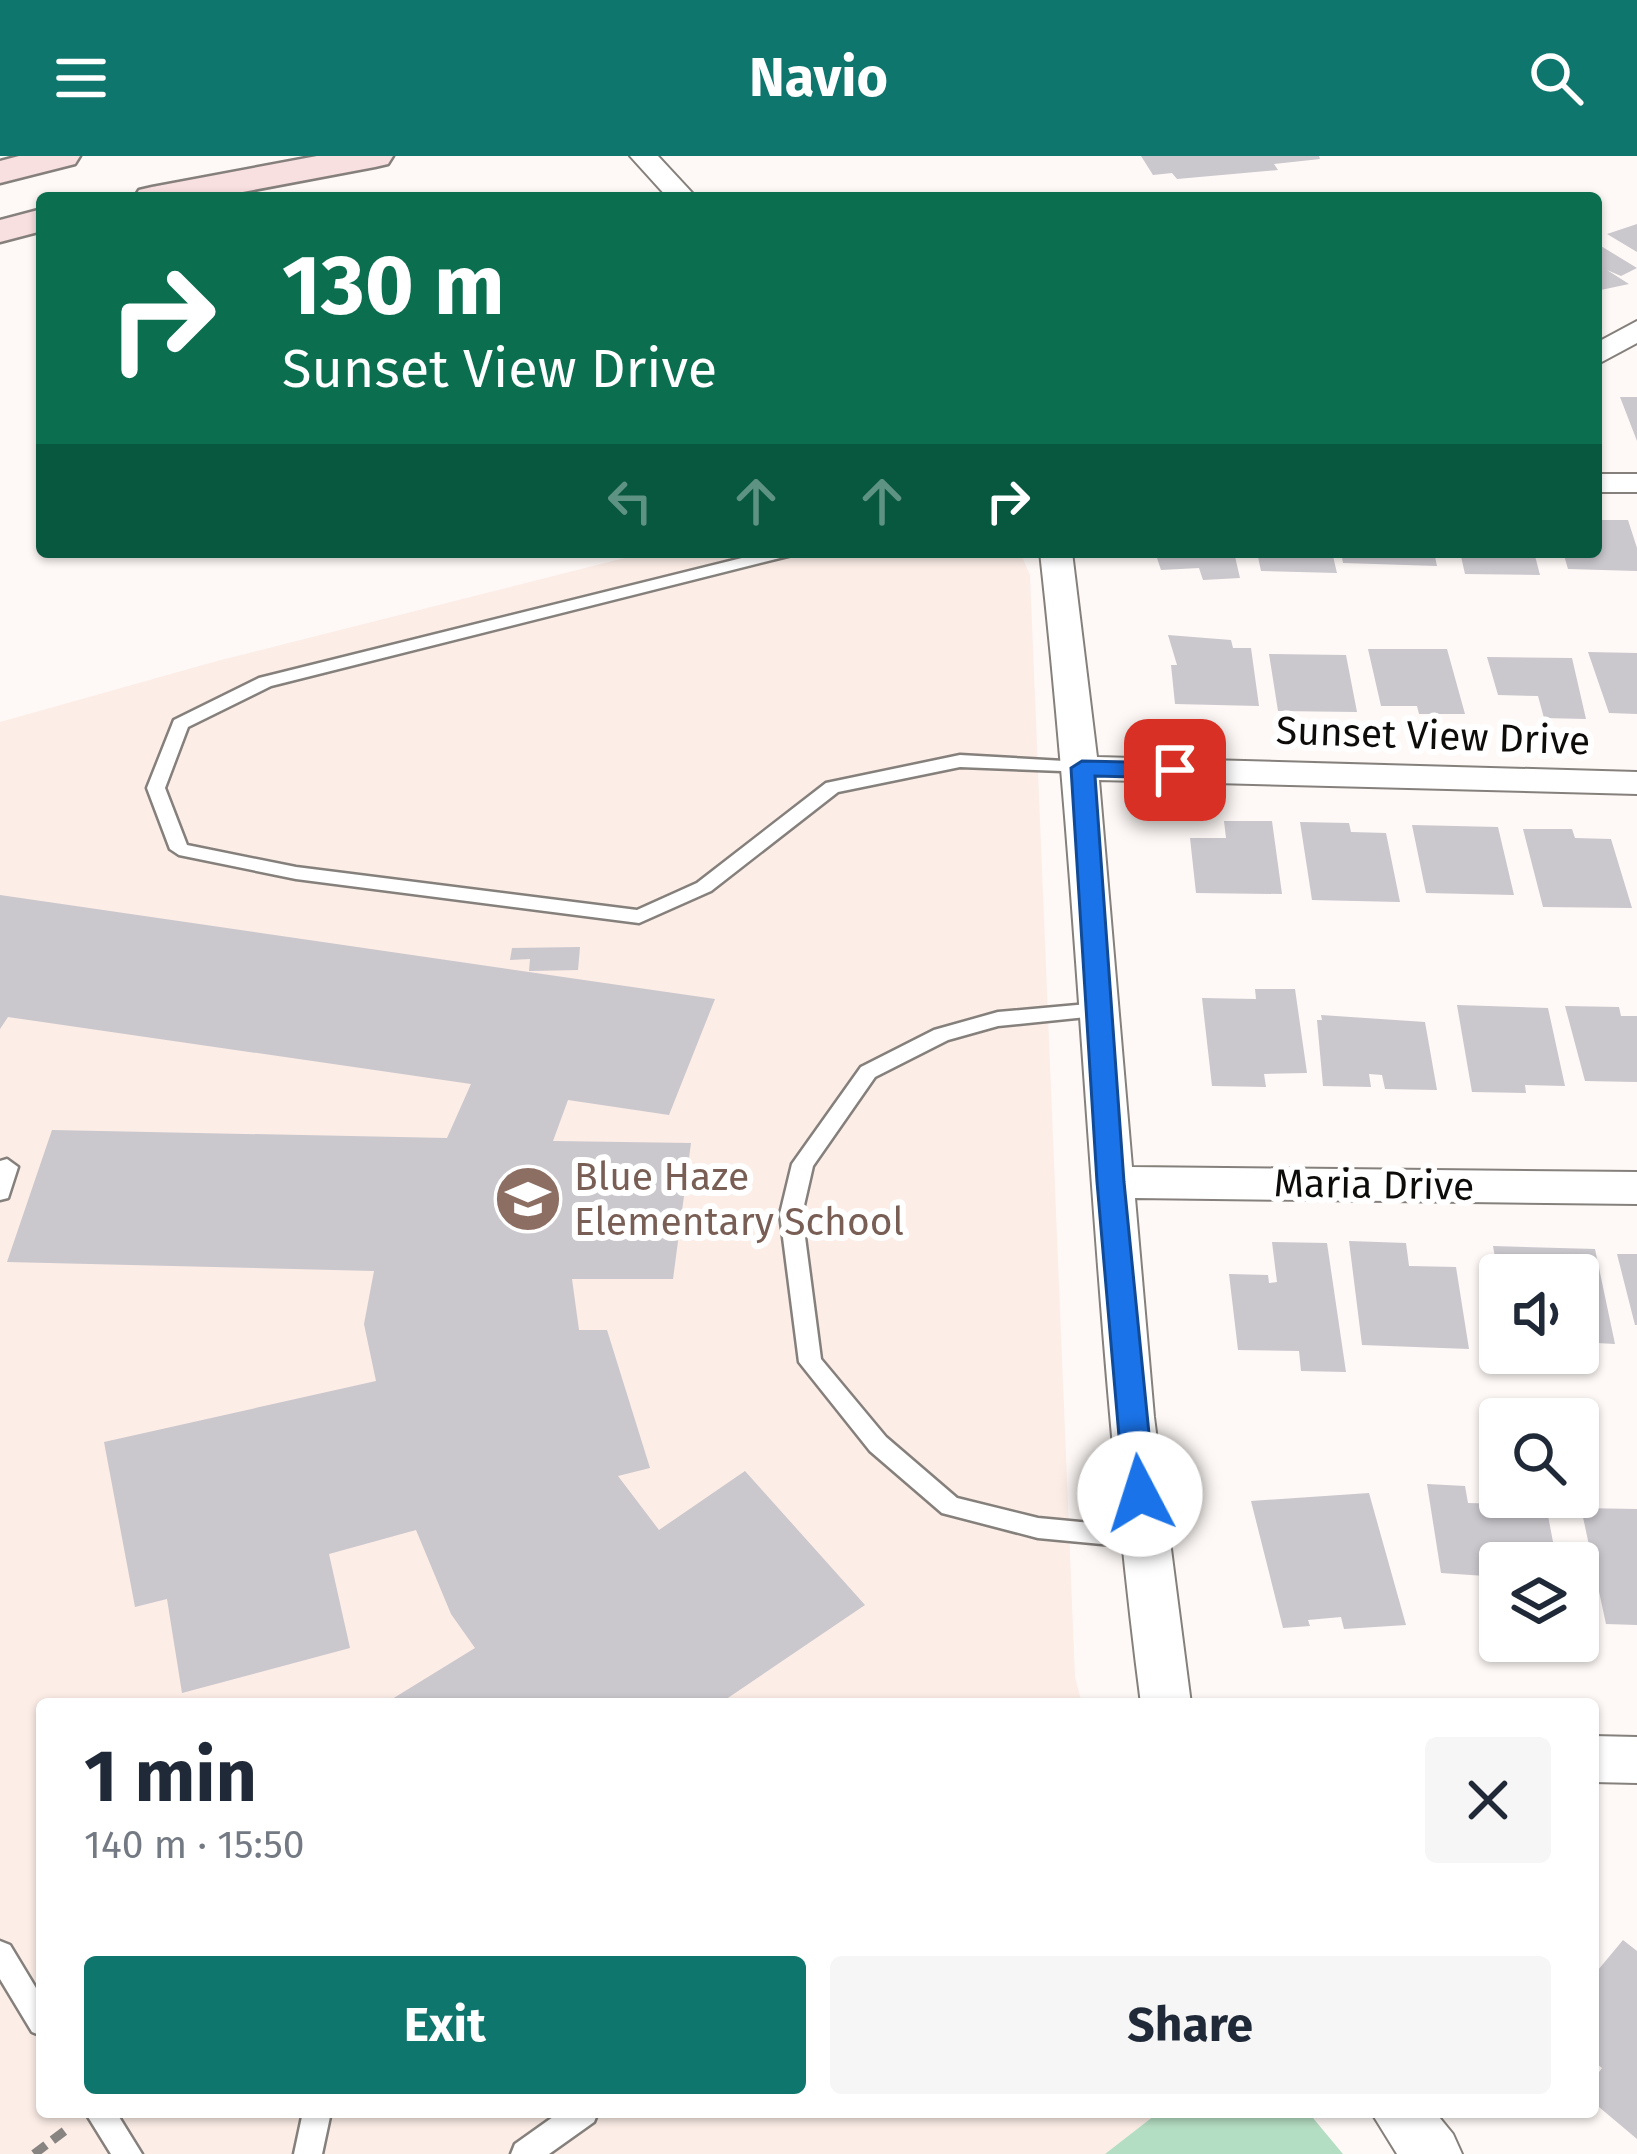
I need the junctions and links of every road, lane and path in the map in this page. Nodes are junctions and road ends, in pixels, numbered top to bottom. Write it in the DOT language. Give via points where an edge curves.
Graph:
graph roads {
  1 [pos="62,156"];
  2 [pos="375,156"];
  3 [pos="643,156"];
  4 [pos="0,172"];
  5 [pos="184,192"];
  6 [pos="677,192"];
  7 [pos="36,222"];
  8 [pos="0,231"];
  9 [pos="1637,330"];
  10 [pos="1602,352"];
  11 [pos="1602,482"];
  12 [pos="1637,483"];
  13 [pos="762,558"];
  14 [pos="1057,558"];
  15 [pos="1082,768"];
  16 [pos="1637,784"];
  17 [pos="1099,1010"];
  18 [pos="8,1167"];
  19 [pos="1110,1182"];
  20 [pos="1637,1188"];
  21 [pos="0,1192"];
  22 [pos="1144,1538"];
  23 [pos="1165,1698"];
  24 [pos="1599,1759"];
  25 [pos="1637,1760"];
  26 [pos="0,1954"];
  27 [pos="36,2013"];
  28 [pos="103,2118"];
  29 [pos="315,2118"];
  30 [pos="576,2118"];
  31 [pos="1404,2118"];
  32 [pos="52,2140"];
  33 [pos="46,2154"];
  34 [pos="128,2154"];
  35 [pos="308,2154"];
  36 [pos="526,2154"];
  37 [pos="1433,2154"];
  1 -- 4 [label="main road"];
  2 -- 5 [label="main road"];
  3 -- 6 [label="street"];
  7 -- 8 [label="main road"];
  9 -- 10 [label="street"];
  11 -- 12 [label="street"];
  13 -- 15 [label="lane" via="265,682 180,724 156,788 179,849 296,873 639,917 704,887 832,788 960,761"];
  14 -- 15 [label="street"];
  15 -- 16 [label="street, Sunset View Drive"];
  15 -- 17 [label="street"];
  17 -- 19 [label="street"];
  17 -- 22 [label="lane" via="998,1019 868,1072 802,1165 791,1214 810,1362 878,1444 950,1506 1039,1528"];
  18 -- 21 [label="lane"];
  19 -- 20 [label="street, Maria Drive"];
  19 -- 22 [label="street"];
  22 -- 23 [label="street"];
  24 -- 25 [label="street"];
  26 -- 27 [label="lane"];
  28 -- 34 [label="lane"];
  29 -- 35 [label="lane"];
  30 -- 36 [label="lane"];
  31 -- 37 [label="street"];
  32 -- 33 [label="path"];
}
